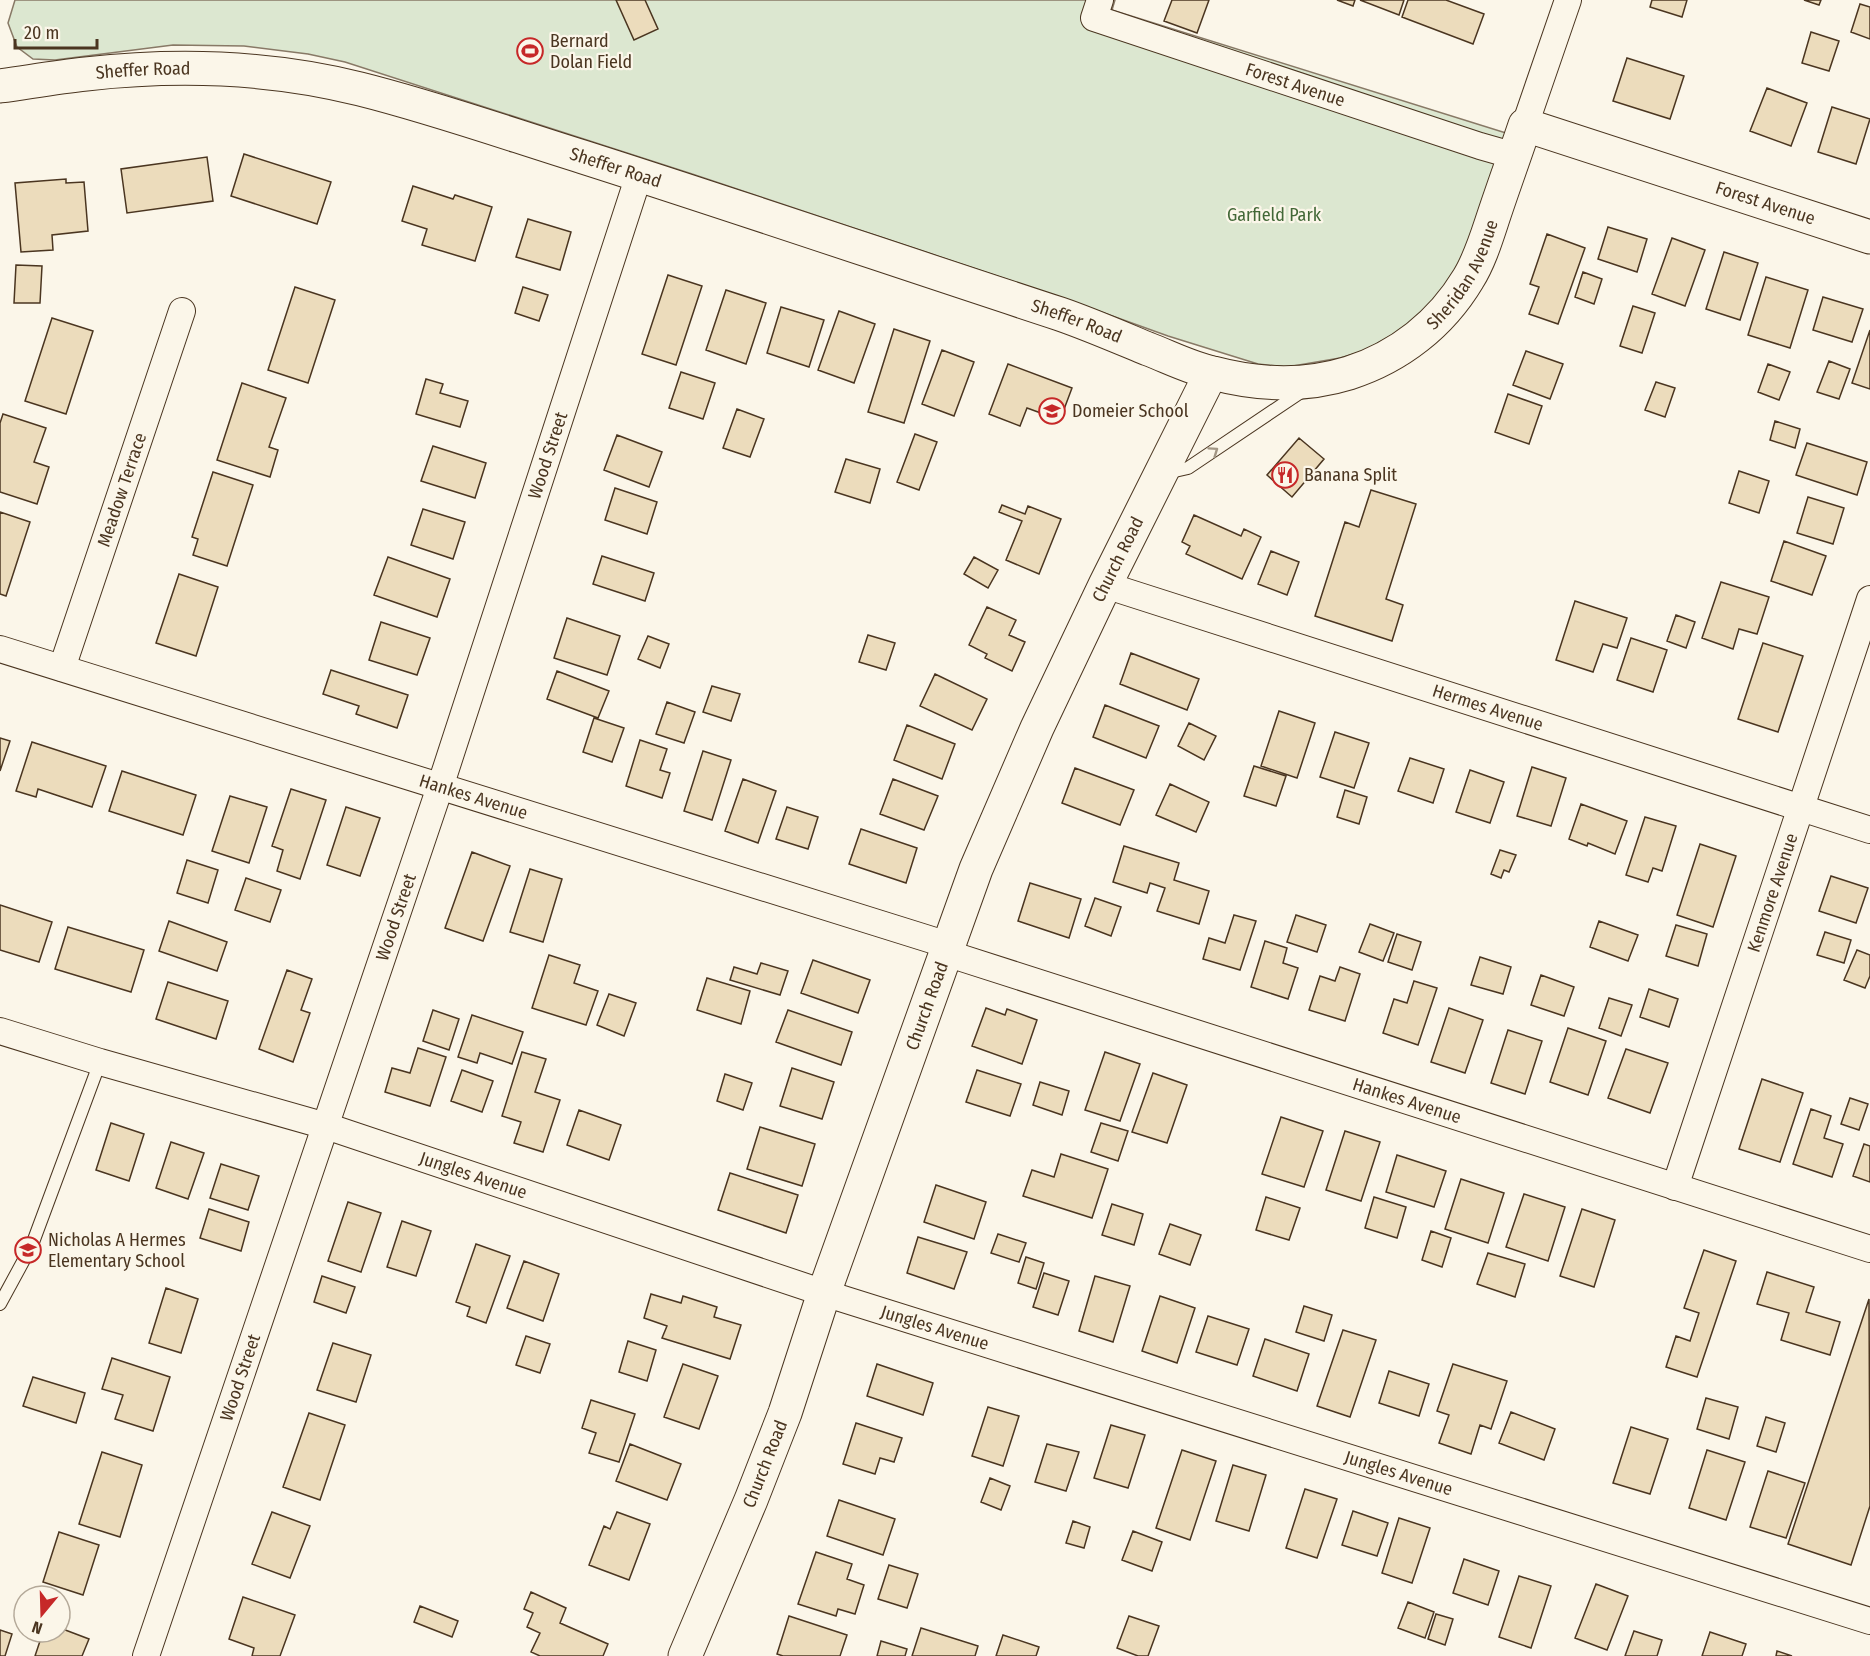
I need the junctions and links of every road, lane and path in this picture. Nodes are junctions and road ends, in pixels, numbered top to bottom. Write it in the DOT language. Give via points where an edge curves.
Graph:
graph roads {
  1 [pos="1100,0"];
  2 [pos="1568,0"];
  3 [pos="0,86"];
  4 [pos="1525,125"];
  5 [pos="1515,156"];
  6 [pos="639,175"];
  7 [pos="1870,237"];
  8 [pos="182,312"];
  9 [pos="1211,373"];
  10 [pos="1318,380"];
  11 [pos="1162,474"];
  12 [pos="1105,585"];
  13 [pos="1870,599"];
  14 [pos="0,649"];
  15 [pos="62,669"];
  16 [pos="440,787"];
  17 [pos="1801,808"];
  18 [pos="1870,830"];
  19 [pos="947,949"];
  20 [pos="0,1031"];
  21 [pos="100,1062"];
  22 [pos="326,1126"];
  23 [pos="1675,1186"];
  24 [pos="1870,1249"];
  25 [pos="824,1293"];
  26 [pos="0,1304"];
  27 [pos="1870,1622"];
  28 [pos="146,1656"];
  29 [pos="685,1656"];
  1 -- 5 [label="street, Forest Avenue" via="1094,18"];
  2 -- 4 [label="street, Sheridan Avenue"];
  3 -- 6 [label="street, Sheffer Road" via="90,74 165,70 210,69 310,79 419,105"];
  4 -- 5 [label="street, Sheridan Avenue"];
  4 -- 7 [label="street, Forest Avenue"];
  5 -- 10 [label="street, Sheridan Avenue" via="1471,275 1456,298 1404,348 1377,363"];
  6 -- 9 [label="street, Sheffer Road" via="1072,318"];
  6 -- 16 [label="street, Wood Street"];
  8 -- 15 [label="street, Meadow Terrace"];
  9 -- 10 [label="street, Sheridan Avenue" via="1271,383"];
  9 -- 11 [label="street, Church Road"];
  11 -- 10 [label="lane, one-way" via="1188,468"];
  11 -- 12 [label="street, Church Road"];
  12 -- 17 [label="street, Hermes Avenue"];
  12 -- 19 [label="street, Church Road" via="1037,728 976,869"];
  13 -- 17 [label="street, Kenmore Avenue"];
  14 -- 15 [label="street, Hankes Avenue"];
  15 -- 16 [label="street, Hankes Avenue"];
  16 -- 19 [label="street, Hankes Avenue"];
  16 -- 22 [label="street, Wood Street"];
  17 -- 18 [label="street, Hermes Avenue"];
  17 -- 23 [label="street, Kenmore Avenue"];
  19 -- 23 [label="street, Hankes Avenue"];
  19 -- 25 [label="street, Church Road"];
  20 -- 21 [label="street, Jungles Avenue"];
  21 -- 22 [label="street, Jungles Avenue"];
  21 -- 26 [label="lane" via="32,1245"];
  22 -- 25 [label="street, Jungles Avenue"];
  22 -- 28 [label="street, Wood Street"];
  23 -- 24 [label="street, Hankes Avenue"];
  25 -- 27 [label="street, Jungles Avenue"];
  25 -- 29 [label="street, Church Road" via="751,1500"];
}
